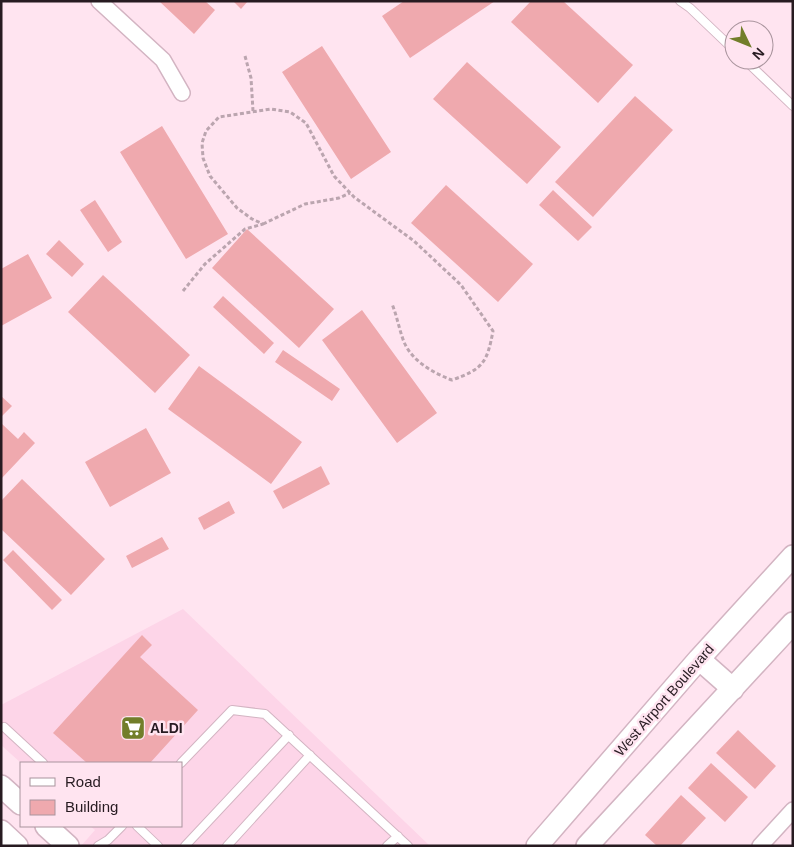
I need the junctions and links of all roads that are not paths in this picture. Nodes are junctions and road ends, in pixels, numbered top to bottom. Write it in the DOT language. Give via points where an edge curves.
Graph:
graph roads {
  1 [pos="99,1"];
  2 [pos="680,1"];
  3 [pos="724,40"];
  4 [pos="755,70"];
  5 [pos="182,92"];
  6 [pos="793,106"];
  7 [pos="793,556"];
  8 [pos="793,623"];
  9 [pos="700,659"];
  10 [pos="733,689"];
  11 [pos="4,727"];
  12 [pos="288,735"];
  13 [pos="310,755"];
  14 [pos="42,762"];
  15 [pos="182,762"];
  16 [pos="1,786"];
  17 [pos="20,803"];
  18 [pos="793,810"];
  19 [pos="47,827"];
  20 [pos="138,827"];
  21 [pos="116,828"];
  22 [pos="1,831"];
  23 [pos="398,836"];
  24 [pos="17,846"];
  25 [pos="68,846"];
  26 [pos="98,846"];
  27 [pos="158,846"];
  28 [pos="184,846"];
  29 [pos="227,846"];
  30 [pos="387,846"];
  31 [pos="408,846"];
  32 [pos="537,846"];
  33 [pos="587,846"];
  34 [pos="760,846"];
  1 -- 5 [label="street" via="162,60"];
  2 -- 3 [label="lane"];
  4 -- 6 [label="lane"];
  7 -- 9 [label="main road, West Airport Boulevard"];
  8 -- 10 [label="main road"];
  9 -- 10 [label="main road"];
  9 -- 32 [label="main road, West Airport Boulevard"];
  10 -- 33 [label="main road"];
  11 -- 14 [label="lane"];
  12 -- 13 [label="lane"];
  12 -- 15 [label="lane" via="265,714 232,710"];
  12 -- 28 [label="lane"];
  13 -- 23 [label="lane"];
  13 -- 29 [label="lane"];
  16 -- 17 [label="main road"];
  18 -- 34 [label="street"];
  19 -- 25 [label="main road"];
  20 -- 27 [label="lane"];
  21 -- 26 [label="lane" via="108,840"];
  22 -- 24 [label="main road"];
  23 -- 30 [label="lane"];
  23 -- 31 [label="lane"];
}
